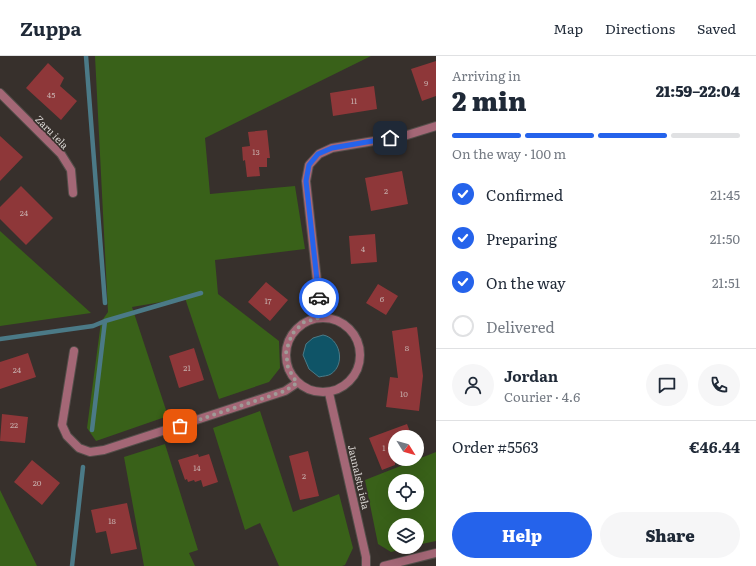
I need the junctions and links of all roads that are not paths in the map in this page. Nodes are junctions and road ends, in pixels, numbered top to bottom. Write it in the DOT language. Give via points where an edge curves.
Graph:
graph roads {
  1 [pos="0,93"];
  2 [pos="436,126"];
  3 [pos="73,193"];
  4 [pos="322,317"];
  5 [pos="74,352"];
  6 [pos="297,383"];
  7 [pos="329,393"];
  8 [pos="436,553"];
  9 [pos="366,566"];
  10 [pos="384,566"];
  1 -- 3 [label="street, Zaru iela" via="61,154 71,170"];
  2 -- 4 [label="street" via="404,136 332,148 318,154 309,165 306,181"];
  4 -- 6 [label="street" via="304,322 292,334 286,351 288,368"];
  4 -- 7 [label="street" via="340,321 354,334 361,351 358,370 347,385"];
  5 -- 6 [label="street" via="62,425 75,445 90,452 104,450 278,394"];
  6 -- 7 [label="street" via="312,392"];
  7 -- 9 [label="street, Jaunalstu iela"];
  8 -- 10 [label="street"];
}
